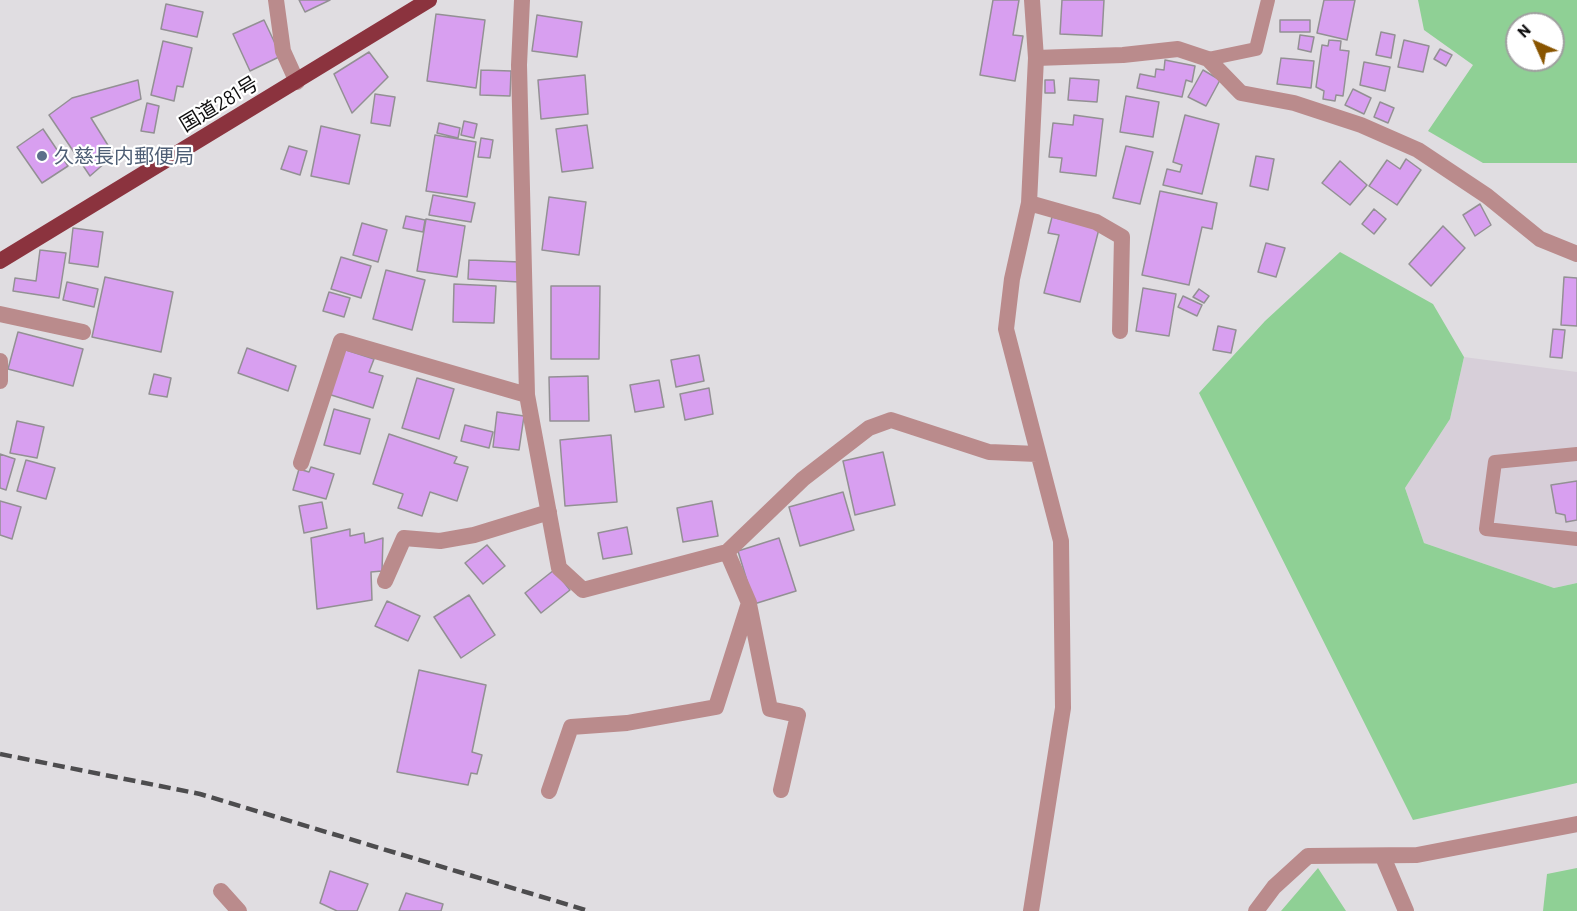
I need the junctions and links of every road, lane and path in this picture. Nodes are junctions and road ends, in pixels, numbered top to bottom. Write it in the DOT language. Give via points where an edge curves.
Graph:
graph roads {
  1 [pos="276,0"];
  2 [pos="429,0"];
  3 [pos="522,0"];
  4 [pos="1032,0"];
  5 [pos="1268,0"];
  6 [pos="1036,58"];
  7 [pos="1208,59"];
  8 [pos="297,82"];
  9 [pos="1029,203"];
  10 [pos="1577,254"];
  11 [pos="0,261"];
  12 [pos="0,314"];
  13 [pos="1120,331"];
  14 [pos="83,332"];
  15 [pos="0,361"];
  16 [pos="0,381"];
  17 [pos="527,395"];
  18 [pos="1037,454"];
  19 [pos="1577,454"];
  20 [pos="301,463"];
  21 [pos="549,512"];
  22 [pos="1577,539"];
  23 [pos="727,552"];
  24 [pos="385,581"];
  25 [pos="749,603"];
  26 [pos="781,790"];
  27 [pos="549,791"];
  28 [pos="1577,824"];
  29 [pos="1383,857"];
  30 [pos="221,891"];
  31 [pos="239,911"];
  32 [pos="1031,911"];
  33 [pos="1256,911"];
  34 [pos="1406,911"];
  1 -- 8 [label="street" via="283,51"];
  2 -- 8 [label="highway, 国道281号"];
  3 -- 17 [label="street" via="519,65"];
  4 -- 6 [label="street"];
  5 -- 7 [label="lane" via="1256,49"];
  6 -- 7 [label="street" via="1178,49"];
  6 -- 9 [label="street"];
  7 -- 10 [label="street" via="1241,93 1294,103 1361,125 1418,150 1487,196 1540,239"];
  8 -- 11 [label="highway, 国道281号"];
  9 -- 13 [label="street" via="1096,222 1122,237"];
  9 -- 18 [label="street" via="1012,279 1006,329"];
  12 -- 14 [label="street"];
  15 -- 16 [label="street"];
  17 -- 20 [label="street" via="341,341"];
  17 -- 21 [label="street"];
  18 -- 23 [label="street" via="989,452 891,420 868,428 803,479"];
  18 -- 32 [label="street" via="1061,541 1063,708"];
  19 -- 22 [label="lane" via="1495,462 1486,529"];
  21 -- 23 [label="street" via="560,568 584,590"];
  21 -- 24 [label="street" via="474,535 440,541 404,538"];
  23 -- 25 [label="street"];
  25 -- 26 [label="street" via="770,709 798,715"];
  25 -- 27 [label="street" via="716,707 627,723 571,727"];
  28 -- 29 [label="street" via="1417,855"];
  29 -- 33 [label="street" via="1308,856 1274,887"];
  29 -- 34 [label="street"];
  30 -- 31 [label="street"];
}
